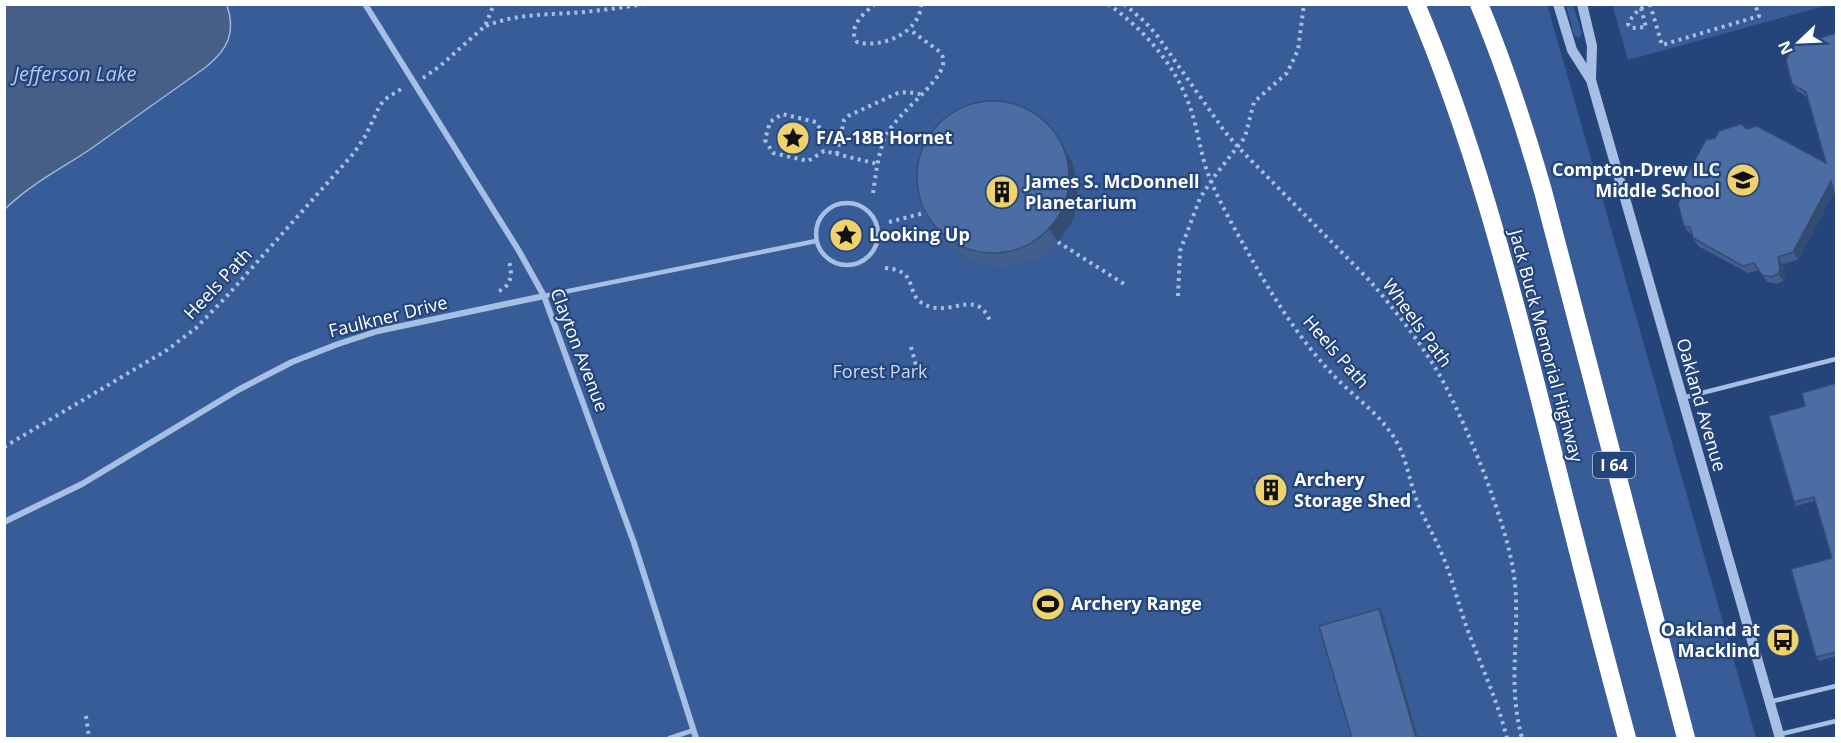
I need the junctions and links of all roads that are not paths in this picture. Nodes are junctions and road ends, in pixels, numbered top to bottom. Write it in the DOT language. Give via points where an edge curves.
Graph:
graph roads {
  1 [pos="365,4"];
  2 [pos="1416,4"];
  3 [pos="1479,4"];
  4 [pos="1558,4"];
  5 [pos="1582,4"];
  6 [pos="1591,80"];
  7 [pos="816,241"];
  8 [pos="544,296"];
  9 [pos="1836,359"];
  10 [pos="1682,398"];
  11 [pos="4,522"];
  12 [pos="1836,686"];
  13 [pos="1769,702"];
  14 [pos="1836,721"];
  15 [pos="694,730"];
  16 [pos="1779,737"];
  17 [pos="670,738"];
  18 [pos="696,738"];
  19 [pos="1627,738"];
  20 [pos="1686,738"];
  1 -- 8 [label="street, Clayton Avenue"];
  2 -- 19 [label="highway, Jack Buck Memorial Highway" via="1467,139 1491,219"];
  3 -- 20 [label="highway, Jack Buck Memorial Highway / I 64" via="1519,107 1543,191"];
  4 -- 6 [label="street, Oakland Avenue" via="1572,50"];
  5 -- 6 [label="street, Oakland Avenue" via="1592,46"];
  6 -- 10 [label="street, Oakland Avenue"];
  7 -- 7 [label="lane" via="827,259 837,264 856,264 875,248 876,222 865,208 845,202 834,205 819,220"];
  7 -- 8 [label="lane, Faulkner Drive"];
  8 -- 11 [label="street, Faulkner Drive" via="378,331 292,362 82,484"];
  8 -- 15 [label="street, Clayton Avenue" via="634,543"];
  9 -- 10 [label="lane"];
  10 -- 13 [label="street, Oakland Avenue"];
  12 -- 13 [label="lane"];
  13 -- 16 [label="street, Oakland Avenue"];
  14 -- 16 [label="lane"];
  15 -- 17 [label="lane"];
  15 -- 18 [label="street, Clayton Avenue"];
}
